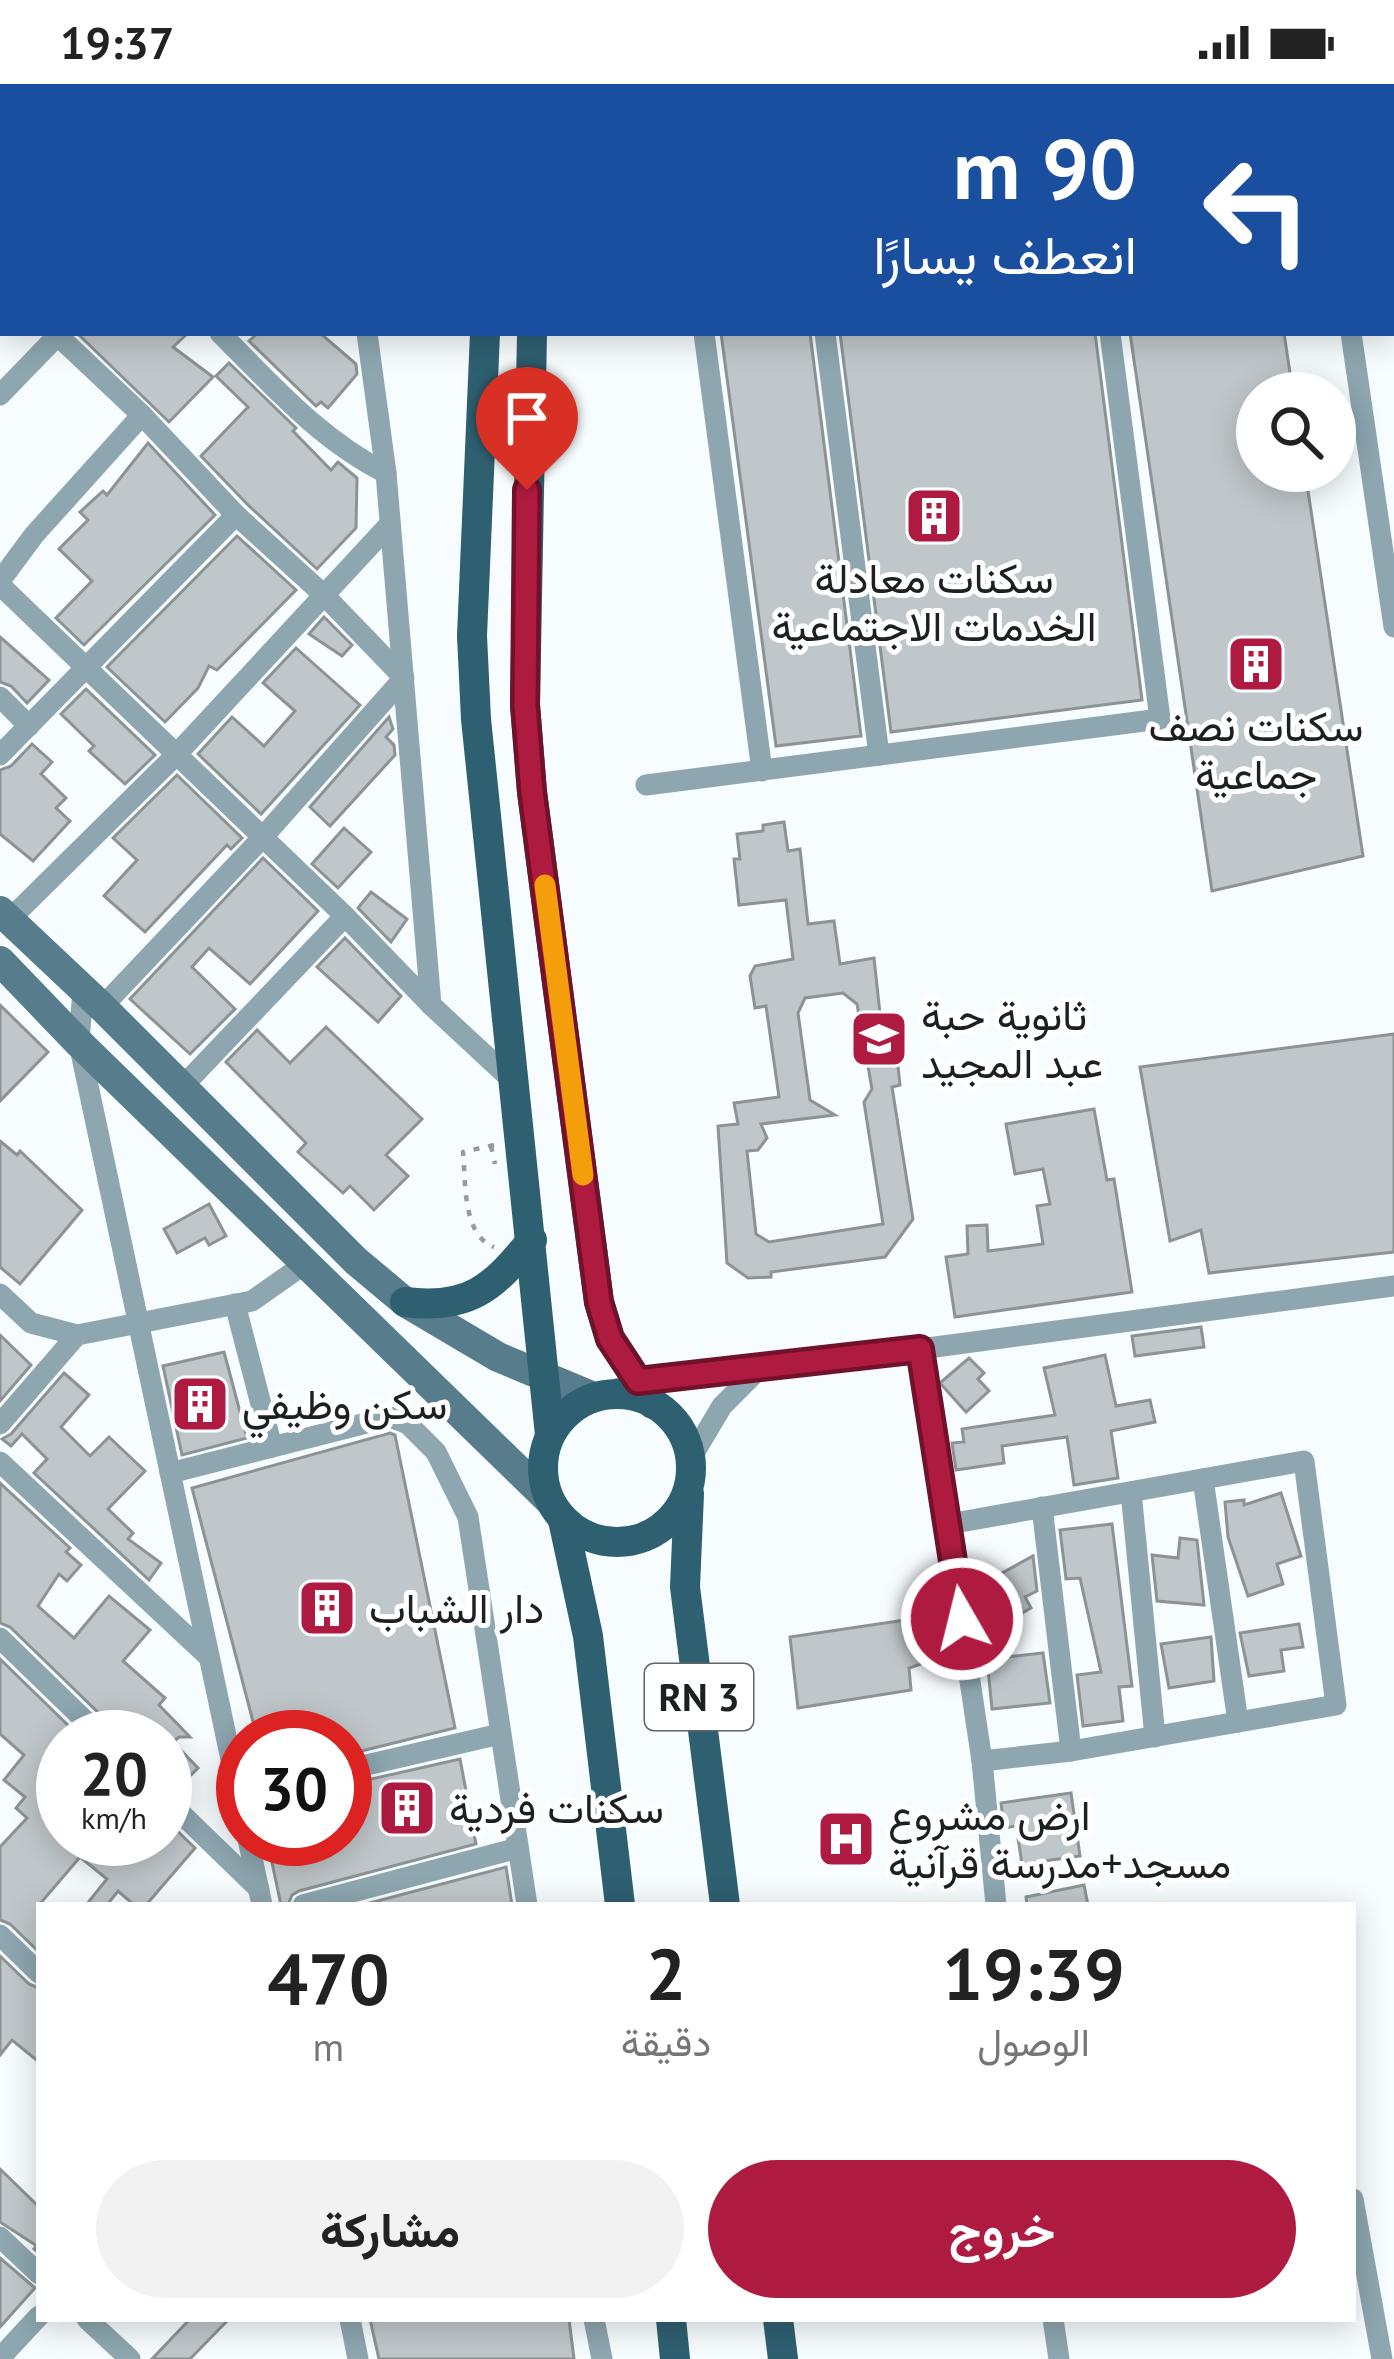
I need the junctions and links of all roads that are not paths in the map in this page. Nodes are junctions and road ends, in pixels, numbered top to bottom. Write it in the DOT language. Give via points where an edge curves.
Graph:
graph roads {
  1 [pos="55,336"];
  2 [pos="59,336"];
  3 [pos="223,336"];
  4 [pos="368,336"];
  5 [pos="484,336"];
  6 [pos="532,336"];
  7 [pos="704,336"];
  8 [pos="825,336"];
  9 [pos="1110,336"];
  10 [pos="1351,336"];
  11 [pos="0,395"];
  12 [pos="142,415"];
  13 [pos="386,472"];
  14 [pos="236,515"];
  15 [pos="390,524"];
  16 [pos="0,583"];
  17 [pos="324,595"];
  18 [pos="1394,627"];
  19 [pos="86,671"];
  20 [pos="404,678"];
  21 [pos="0,697"];
  22 [pos="29,726"];
  23 [pos="0,755"];
  24 [pos="879,755"];
  25 [pos="176,756"];
  26 [pos="762,771"];
  27 [pos="646,785"];
  28 [pos="262,838"];
  29 [pos="5,916"];
  30 [pos="345,916"];
  31 [pos="0,961"];
  32 [pos="93,998"];
  33 [pos="430,1005"];
  34 [pos="79,1043"];
  35 [pos="514,1082"];
  36 [pos="182,1087"];
  37 [pos="527,1246"];
  38 [pos="306,1263"];
  39 [pos="1394,1286"];
  40 [pos="0,1294"];
  41 [pos="405,1302"];
  42 [pos="235,1304"];
  43 [pos="139,1326"];
  44 [pos="77,1335"];
  45 [pos="920,1349"];
  46 [pos="760,1368"];
  47 [pos="544,1380"];
  48 [pos="646,1392"];
  49 [pos="597,1396"];
  50 [pos="0,1424"];
  51 [pos="550,1435"];
  52 [pos="272,1447"];
  53 [pos="0,1462"];
  54 [pos="170,1473"];
  55 [pos="690,1473"];
  56 [pos="1203,1479"];
  57 [pos="1131,1492"];
  58 [pos="1042,1507"];
  59 [pos="556,1510"];
  60 [pos="949,1524"];
  61 [pos="0,1638"];
  62 [pos="209,1658"];
  63 [pos="74,1710"];
  64 [pos="221,1710"];
  65 [pos="1238,1722"];
  66 [pos="500,1734"];
  67 [pos="1155,1737"];
  68 [pos="1071,1751"];
  69 [pos="982,1761"];
  70 [pos="372,1764"];
  71 [pos="192,1826"];
  72 [pos="518,1848"];
  73 [pos="254,1866"];
  74 [pos="260,1897"];
  75 [pos="314,1902"];
  76 [pos="527,1902"];
  77 [pos="620,1902"];
  78 [pos="725,1902"];
  79 [pos="996,1902"];
  80 [pos="0,1935"];
  81 [pos="36,1970"];
  82 [pos="1356,2216"];
  83 [pos="0,2237"];
  84 [pos="36,2271"];
  85 [pos="36,2319"];
  86 [pos="90,2322"];
  87 [pos="351,2322"];
  88 [pos="595,2322"];
  89 [pos="670,2322"];
  90 [pos="778,2322"];
  91 [pos="1053,2322"];
  92 [pos="124,2357"];
  93 [pos="0,2358"];
  94 [pos="358,2359"];
  95 [pos="602,2359"];
  96 [pos="675,2359"];
  97 [pos="783,2359"];
  98 [pos="1059,2359"];
  99 [pos="1382,2359"];
  1 -- 11 [label="street"];
  2 -- 12 [label="street"];
  3 -- 13 [label="street" via="323,432"];
  4 -- 13 [label="street"];
  5 -- 35 [label="main road" via="472,636"];
  6 -- 48 [label="main road" via="524,646 532,792 599,1302 610,1339"];
  7 -- 26 [label="street"];
  8 -- 24 [label="street"];
  9 -- 24 [label="street" via="1160,719"];
  10 -- 18 [label="street"];
  12 -- 14 [label="street"];
  12 -- 16 [label="street"];
  13 -- 15 [label="street"];
  14 -- 17 [label="street"];
  14 -- 19 [label="street"];
  15 -- 17 [label="street"];
  15 -- 20 [label="street"];
  16 -- 19 [label="street"];
  17 -- 20 [label="street"];
  17 -- 25 [label="street"];
  19 -- 22 [label="street"];
  19 -- 25 [label="street"];
  20 -- 28 [label="street"];
  20 -- 33 [label="street"];
  21 -- 22 [label="street"];
  22 -- 23 [label="street"];
  24 -- 26 [label="street"];
  25 -- 28 [label="street"];
  25 -- 29 [label="street"];
  26 -- 27 [label="street"];
  28 -- 30 [label="street"];
  28 -- 32 [label="street"];
  29 -- 32 [label="main road"];
  30 -- 33 [label="street"];
  30 -- 36 [label="street"];
  31 -- 34 [label="main road"];
  32 -- 34 [label="street"];
  32 -- 36 [label="main road"];
  33 -- 35 [label="street"];
  34 -- 38 [label="main road"];
  34 -- 43 [label="street"];
  35 -- 37 [label="main road"];
  36 -- 41 [label="main road"];
  37 -- 41 [label="main road" via="482,1292 431,1306"];
  37 -- 47 [label="main road"];
  38 -- 42 [label="street"];
  38 -- 59 [label="main road"];
  39 -- 45 [label="street"];
  40 -- 44 [label="street" via="31,1324"];
  41 -- 47 [label="main road"];
  42 -- 43 [label="street"];
  42 -- 52 [label="street"];
  43 -- 44 [label="street"];
  43 -- 54 [label="street"];
  44 -- 50 [label="street"];
  45 -- 46 [label="street"];
  45 -- 60 [label="street"];
  46 -- 48 [label="street"];
  46 -- 55 [label="street" via="722,1406"];
  47 -- 49 [label="main road"];
  47 -- 51 [label="main road"];
  48 -- 49 [label="main road"];
  48 -- 55 [label="main road" via="684,1436"];
  49 -- 51 [label="main road" via="561,1418"];
  51 -- 59 [label="main road" via="543,1479"];
  52 -- 54 [label="street"];
  52 -- 66 [label="street" via="389,1417 436,1452 468,1517"];
  53 -- 62 [label="street"];
  54 -- 62 [label="street"];
  55 -- 59 [label="main road" via="680,1508 665,1525 625,1543 580,1534"];
  55 -- 78 [label="main road, RN 3" via="685,1587"];
  56 -- 57 [label="street"];
  56 -- 65 [label="street"];
  56 -- 65 [label="street" via="1304,1462 1336,1705"];
  57 -- 58 [label="street"];
  57 -- 67 [label="street"];
  58 -- 60 [label="street"];
  58 -- 68 [label="street"];
  59 -- 77 [label="main road, RN 3" via="588,1636"];
  60 -- 69 [label="street"];
  61 -- 63 [label="street"];
  62 -- 64 [label="street"];
  65 -- 67 [label="street"];
  66 -- 70 [label="street"];
  66 -- 72 [label="street"];
  67 -- 68 [label="street"];
  68 -- 69 [label="street"];
  69 -- 79 [label="street"];
  71 -- 74 [label="street"];
  72 -- 75 [label="street"];
  72 -- 76 [label="street"];
  73 -- 74 [label="street"];
  80 -- 81 [label="street"];
  82 -- 99 [label="street"];
  83 -- 84 [label="street"];
  85 -- 93 [label="street"];
  86 -- 92 [label="street"];
  87 -- 94 [label="street"];
  88 -- 95 [label="street"];
  89 -- 96 [label="main road"];
  90 -- 97 [label="main road"];
  91 -- 98 [label="street"];
}
